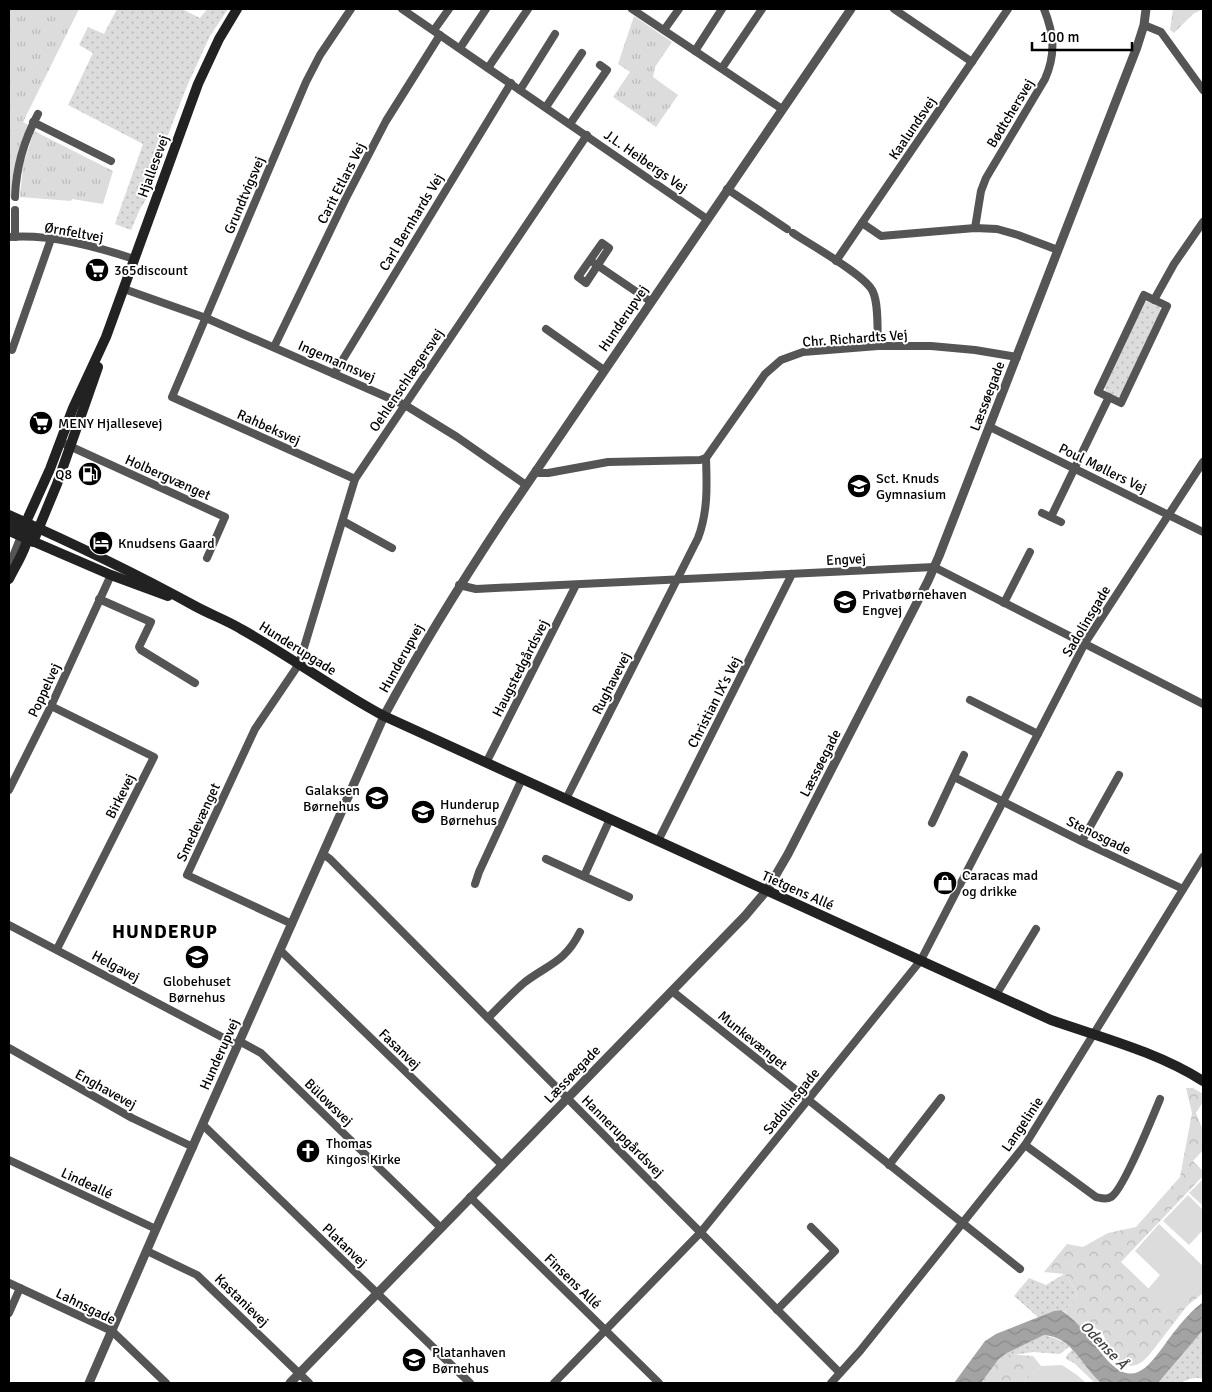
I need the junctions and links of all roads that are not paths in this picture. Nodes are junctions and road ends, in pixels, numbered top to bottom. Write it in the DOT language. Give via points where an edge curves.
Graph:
graph roads {
  1 [pos="238,9"];
  2 [pos="350,9"];
  3 [pos="448,9"];
  4 [pos="486,9"];
  5 [pos="528,9"];
  6 [pos="632,9"];
  7 [pos="679,9"];
  8 [pos="722,9"];
  9 [pos="762,9"];
  10 [pos="851,9"];
  11 [pos="894,9"];
  12 [pos="1008,9"];
  13 [pos="1044,9"];
  14 [pos="1146,9"];
  15 [pos="407,10"];
  16 [pos="1144,25"];
  17 [pos="664,30"];
  18 [pos="437,33"];
  19 [pos="555,34"];
  20 [pos="460,48"];
  21 [pos="695,51"];
  22 [pos="582,53"];
  23 [pos="972,62"];
  24 [pos="600,65"];
  25 [pos="488,68"];
  26 [pos="722,68"];
  27 [pos="511,83"];
  28 [pos="520,90"];
  29 [pos="1203,90"];
  30 [pos="546,108"];
  31 [pos="782,109"];
  32 [pos="38,114"];
  33 [pos="34,122"];
  34 [pos="570,124"];
  35 [pos="586,136"];
  36 [pos="111,160"];
  37 [pos="727,189"];
  38 [pos="15,197"];
  39 [pos="15,210"];
  40 [pos="707,219"];
  41 [pos="1203,222"];
  42 [pos="862,223"];
  43 [pos="975,228"];
  44 [pos="12,237"];
  45 [pos="51,239"];
  46 [pos="1058,250"];
  47 [pos="134,259"];
  48 [pos="590,260"];
  49 [pos="836,262"];
  50 [pos="598,265"];
  51 [pos="124,289"];
  52 [pos="1154,300"];
  53 [pos="650,301"];
  54 [pos="206,318"];
  55 [pos="546,329"];
  56 [pos="106,337"];
  57 [pos="878,346"];
  58 [pos="274,347"];
  59 [pos="12,350"];
  60 [pos="1017,357"];
  61 [pos="604,370"];
  62 [pos="334,374"];
  63 [pos="1109,397"];
  64 [pos="172,398"];
  65 [pos="405,405"];
  66 [pos="990,427"];
  67 [pos="59,446"];
  68 [pos="71,447"];
  69 [pos="706,458"];
  70 [pos="1203,462"];
  71 [pos="1076,468"];
  72 [pos="536,470"];
  73 [pos="355,479"];
  74 [pos="526,485"];
  75 [pos="1042,513"];
  76 [pos="9,515"];
  77 [pos="1169,515"];
  78 [pos="1051,517"];
  79 [pos="343,520"];
  80 [pos="1061,522"];
  81 [pos="9,524"];
  82 [pos="9,531"];
  83 [pos="1203,532"];
  84 [pos="30,533"];
  85 [pos="392,548"];
  86 [pos="1030,552"];
  87 [pos="207,558"];
  88 [pos="934,567"];
  89 [pos="9,568"];
  90 [pos="792,574"];
  91 [pos="111,575"];
  92 [pos="9,579"];
  93 [pos="677,579"];
  94 [pos="9,584"];
  95 [pos="459,585"];
  96 [pos="576,585"];
  97 [pos="99,599"];
  98 [pos="1004,603"];
  99 [pos="195,606"];
  100 [pos="1085,643"];
  101 [pos="299,664"];
  102 [pos="195,683"];
  103 [pos="970,700"];
  104 [pos="1203,704"];
  105 [pos="51,706"];
  106 [pos="384,716"];
  107 [pos="1038,734"];
  108 [pos="964,755"];
  109 [pos="243,756"];
  110 [pos="486,762"];
  111 [pos="1119,775"];
  112 [pos="954,778"];
  113 [pos="522,779"];
  114 [pos="9,790"];
  115 [pos="566,799"];
  116 [pos="1004,802"];
  117 [pos="610,819"];
  118 [pos="932,823"];
  119 [pos="658,841"];
  120 [pos="1082,841"];
  121 [pos="323,854"];
  122 [pos="1203,857"];
  123 [pos="546,859"];
  124 [pos="584,876"];
  125 [pos="475,884"];
  126 [pos="1184,889"];
  127 [pos="767,890"];
  128 [pos="629,896"];
  129 [pos="292,924"];
  130 [pos="9,925"];
  131 [pos="1036,929"];
  132 [pos="580,932"];
  133 [pos="57,949"];
  134 [pos="280,950"];
  135 [pos="921,960"];
  136 [pos="672,991"];
  137 [pos="996,995"];
  138 [pos="488,1018"];
  139 [pos="1093,1035"];
  140 [pos="238,1043"];
  141 [pos="9,1048"];
  142 [pos="1203,1081"];
  143 [pos="568,1098"];
  144 [pos="941,1098"];
  145 [pos="1160,1099"];
  146 [pos="808,1100"];
  147 [pos="202,1125"];
  148 [pos="1025,1146"];
  149 [pos="193,1147"];
  150 [pos="9,1160"];
  151 [pos="889,1165"];
  152 [pos="502,1166"];
  153 [pos="470,1197"];
  154 [pos="962,1224"];
  155 [pos="811,1227"];
  156 [pos="441,1228"];
  157 [pos="156,1229"];
  158 [pos="702,1232"];
  159 [pos="146,1250"];
  160 [pos="1020,1269"];
  161 [pos="9,1283"];
  162 [pos="20,1288"];
  163 [pos="377,1293"];
  164 [pos="777,1310"];
  165 [pos="9,1313"];
  166 [pos="605,1330"];
  167 [pos="112,1331"];
  168 [pos="299,1373"];
  169 [pos="840,1373"];
  170 [pos="89,1383"];
  171 [pos="166,1383"];
  172 [pos="290,1383"];
  173 [pos="309,1383"];
  174 [pos="470,1383"];
  175 [pos="554,1383"];
  176 [pos="659,1383"];
  177 [pos="830,1383"];
  1 -- 47 [label="main road, Hjallesevej" via="219,39 198,84"];
  2 -- 54 [label="street, Grundtvigsvej" via="306,82"];
  3 -- 18 [label="street"];
  4 -- 20 [label="street"];
  5 -- 25 [label="street"];
  6 -- 17 [label="street"];
  7 -- 17 [label="street"];
  8 -- 21 [label="street"];
  9 -- 26 [label="street"];
  10 -- 31 [label="street, Hunderupvej"];
  11 -- 23 [label="street"];
  12 -- 23 [label="street, Kaalundsvej"];
  13 -- 43 [label="street, Bødtchersvej" via="1052,33 1050,68 986,178"];
  14 -- 16 [label="street, Læssøegade"];
  15 -- 18 [label="street, J.L. Heibergs Vej"];
  16 -- 29 [label="street" via="1161,32"];
  16 -- 46 [label="street, Læssøegade"];
  17 -- 21 [label="street"];
  18 -- 20 [label="street, J.L. Heibergs Vej"];
  18 -- 58 [label="street, Carit Etlars Vej" via="386,121"];
  19 -- 28 [label="street"];
  20 -- 25 [label="street, J.L. Heibergs Vej"];
  21 -- 26 [label="street"];
  22 -- 30 [label="street"];
  23 -- 42 [label="street, Kaalundsvej"];
  24 -- 34 [label="street" via="607,70"];
  25 -- 27 [label="street, J.L. Heibergs Vej"];
  26 -- 31 [label="street"];
  27 -- 28 [label="street, J.L. Heibergs Vej"];
  27 -- 62 [label="street, Carl Bernhards Vej"];
  28 -- 30 [label="street, J.L. Heibergs Vej"];
  30 -- 34 [label="street, J.L. Heibergs Vej"];
  31 -- 37 [label="street, Hunderupvej"];
  32 -- 33 [label="street"];
  33 -- 36 [label="street"];
  33 -- 38 [label="street" via="20,155"];
  34 -- 35 [label="street, J.L. Heibergs Vej"];
  35 -- 40 [label="street, J.L. Heibergs Vej"];
  35 -- 65 [label="street, Oehlenschlægersvej"];
  37 -- 40 [label="street, Hunderupvej"];
  37 -- 49 [label="street"];
  39 -- 44 [label="street"];
  40 -- 53 [label="street, Hunderupvej"];
  41 -- 52 [label="street"];
  42 -- 43 [label="street" via="881,236"];
  42 -- 49 [label="street, Kaalundsvej"];
  43 -- 46 [label="street" via="997,229"];
  44 -- 45 [label="street, Ørnfeltvej"];
  45 -- 47 [label="street, Ørnfeltvej" via="95,247"];
  45 -- 59 [label="street"];
  46 -- 60 [label="street, Læssøegade"];
  47 -- 51 [label="main road, Hjallesevej"];
  48 -- 50 [label="street"];
  48 -- 50 [label="street" via="602,243 609,248"];
  48 -- 50 [label="street" via="578,277 586,283"];
  49 -- 57 [label="street" via="873,291"];
  50 -- 53 [label="street"];
  51 -- 54 [label="street, Ingemannsvej"];
  51 -- 56 [label="main road, Hjallesevej"];
  52 -- 63 [label="street" via="1144,295 1098,392"];
  52 -- 63 [label="street" via="1167,306 1121,403"];
  53 -- 61 [label="street, Hunderupvej"];
  54 -- 58 [label="street, Ingemannsvej"];
  54 -- 64 [label="street, Grundtvigsvej"];
  55 -- 61 [label="street"];
  56 -- 67 [label="main road, Hjallesevej"];
  56 -- 68 [label="main road, Hjallesevej"];
  57 -- 60 [label="street, Chr. Richardts Vej" via="931,346"];
  57 -- 69 [label="street, Chr. Richardts Vej" via="803,352 781,360 765,374"];
  58 -- 62 [label="street, Ingemannsvej"];
  60 -- 66 [label="street, Læssøegade"];
  61 -- 72 [label="street, Hunderupvej"];
  62 -- 65 [label="street, Ingemannsvej"];
  63 -- 71 [label="street"];
  64 -- 73 [label="street, Rahbeksvej"];
  65 -- 73 [label="street, Oehlenschlægersvej"];
  65 -- 74 [label="street, Ingemannsvej"];
  66 -- 71 [label="street, Poul Møllers Vej"];
  66 -- 88 [label="street, Læssøegade"];
  67 -- 68 [label="street, Holbergvænget"];
  67 -- 84 [label="main road, Hjallesevej"];
  68 -- 84 [label="main road, Hjallesevej"];
  68 -- 87 [label="street, Holbergvænget" via="225,517"];
  69 -- 72 [label="street" via="608,462 554,473"];
  69 -- 93 [label="street, Rughavevej" via="704,522"];
  70 -- 77 [label="street, Sadolinsgade"];
  71 -- 77 [label="street, Poul Møllers Vej"];
  71 -- 78 [label="street"];
  72 -- 74 [label="street, Hunderupvej"];
  73 -- 79 [label="street, Oehlenschlægersvej"];
  74 -- 95 [label="street, Hunderupvej"];
  75 -- 78 [label="street"];
  76 -- 84 [label="main road"];
  77 -- 83 [label="street, Poul Møllers Vej"];
  77 -- 100 [label="street, Sadolinsgade"];
  78 -- 80 [label="street"];
  79 -- 85 [label="street"];
  79 -- 101 [label="street, Oehlenschlægersvej"];
  81 -- 84 [label="main road"];
  82 -- 84 [label="main road"];
  84 -- 89 [label="street, Hjallesevej"];
  84 -- 91 [label="main road, Hunderupgade"];
  84 -- 92 [label="main road"];
  84 -- 94 [label="street, Hjallesevej" via="20,568"];
  84 -- 99 [label="main road, Hunderupgade" via="111,569 121,568"];
  86 -- 98 [label="street"];
  88 -- 90 [label="street, Engvej"];
  88 -- 98 [label="street"];
  88 -- 127 [label="street, Læssøegade"];
  90 -- 93 [label="street, Engvej"];
  90 -- 119 [label="street, Christian IX's Vej"];
  91 -- 97 [label="street, Poppelvej"];
  91 -- 99 [label="main road, Hunderupgade"];
  93 -- 96 [label="street, Engvej"];
  93 -- 115 [label="street, Rughavevej"];
  95 -- 96 [label="street, Engvej" via="476,589"];
  95 -- 106 [label="street, Hunderupvej"];
  96 -- 110 [label="street, Haugstedgårdsvej"];
  97 -- 102 [label="street" via="151,622 139,646 141,650"];
  97 -- 105 [label="street, Poppelvej"];
  98 -- 100 [label="street"];
  99 -- 101 [label="main road, Hunderupgade" via="240,628"];
  100 -- 104 [label="street"];
  100 -- 107 [label="street, Sadolinsgade"];
  101 -- 106 [label="main road, Hunderupgade" via="353,700"];
  101 -- 109 [label="street, Oehlenschlægersvej" via="255,729"];
  103 -- 107 [label="street"];
  105 -- 114 [label="street, Poppelvej"];
  105 -- 133 [label="street, Birkevej" via="154,757"];
  106 -- 110 [label="main road, Tietgens Allé"];
  106 -- 121 [label="street, Hunderupvej"];
  107 -- 116 [label="street, Sadolinsgade"];
  108 -- 112 [label="street"];
  109 -- 129 [label="street, Smedevænget" via="187,876"];
  110 -- 113 [label="main road, Tietgens Allé"];
  111 -- 120 [label="street"];
  112 -- 116 [label="street"];
  112 -- 118 [label="street"];
  113 -- 115 [label="main road, Tietgens Allé"];
  113 -- 125 [label="street"];
  115 -- 117 [label="main road, Tietgens Allé"];
  116 -- 120 [label="street, Stenosgade"];
  116 -- 135 [label="street, Sadolinsgade"];
  117 -- 119 [label="main road, Tietgens Allé"];
  117 -- 124 [label="street"];
  119 -- 127 [label="main road, Tietgens Allé"];
  120 -- 126 [label="street, Stenosgade"];
  121 -- 129 [label="street, Hunderupvej"];
  121 -- 138 [label="street, Hannerupgårdsvej"];
  122 -- 126 [label="street, Langelinie"];
  123 -- 124 [label="street"];
  124 -- 128 [label="street"];
  126 -- 139 [label="street, Langelinie"];
  127 -- 135 [label="main road, Tietgens Allé"];
  127 -- 136 [label="street, Læssøegade"];
  129 -- 134 [label="street, Hunderupvej"];
  130 -- 133 [label="street, Helgavej"];
  131 -- 137 [label="street"];
  132 -- 138 [label="street" via="562,958 524,983"];
  133 -- 140 [label="street, Helgavej"];
  134 -- 140 [label="street, Hunderupvej"];
  134 -- 152 [label="street, Fasanvej"];
  135 -- 137 [label="main road, Tietgens Allé"];
  135 -- 146 [label="street, Sadolinsgade"];
  136 -- 143 [label="street, Læssøegade"];
  136 -- 146 [label="street, Munkevænget"];
  137 -- 139 [label="main road, Tietgens Allé"];
  138 -- 143 [label="street, Hannerupgårdsvej"];
  139 -- 142 [label="main road, Tietgens Allé" via="1149,1053"];
  139 -- 148 [label="street, Langelinie"];
  140 -- 147 [label="street, Hunderupvej"];
  140 -- 156 [label="street, Bülowsvej" via="261,1053"];
  141 -- 149 [label="street, Enghavevej" via="132,1118"];
  143 -- 152 [label="street, Læssøegade"];
  143 -- 158 [label="street, Hannerupgårdsvej"];
  144 -- 151 [label="street"];
  145 -- 148 [label="street" via="1123,1182 1112,1196 1105,1199 1096,1197"];
  146 -- 151 [label="street, Munkevænget"];
  146 -- 158 [label="street, Sadolinsgade"];
  147 -- 149 [label="street, Hunderupvej"];
  147 -- 163 [label="street, Platanvej"];
  148 -- 154 [label="street, Langelinie"];
  149 -- 157 [label="street, Hunderupvej"];
  150 -- 157 [label="street, Lindeallé"];
  151 -- 154 [label="street, Munkevænget"];
  152 -- 153 [label="street, Læssøegade"];
  153 -- 156 [label="street, Læssøegade"];
  153 -- 166 [label="street, Finsens Allé"];
  154 -- 160 [label="street, Munkevænget"];
  154 -- 169 [label="street, Langelinie"];
  155 -- 164 [label="street" via="835,1251"];
  156 -- 163 [label="street, Læssøegade"];
  157 -- 159 [label="street, Hunderupvej"];
  158 -- 164 [label="street, Hannerupgårdsvej"];
  158 -- 166 [label="street, Sadolinsgade"];
  159 -- 167 [label="street, Hunderupvej"];
  159 -- 168 [label="street, Kastanievej" via="197,1275"];
  161 -- 162 [label="street, Lahnsgade"];
  162 -- 165 [label="street"];
  162 -- 167 [label="street, Lahnsgade"];
  163 -- 168 [label="street, Læssøegade"];
  163 -- 174 [label="street, Platanvej"];
  164 -- 169 [label="street, Hannerupgårdsvej"];
  166 -- 175 [label="street, Sadolinsgade"];
  166 -- 176 [label="street, Finsens Allé"];
  167 -- 170 [label="street, Hunderupvej"];
  167 -- 171 [label="street, Lahnsgade"];
  168 -- 172 [label="street, Læssøegade"];
  168 -- 173 [label="street, Kastanievej"];
  169 -- 177 [label="street, Langelinie"];
}
